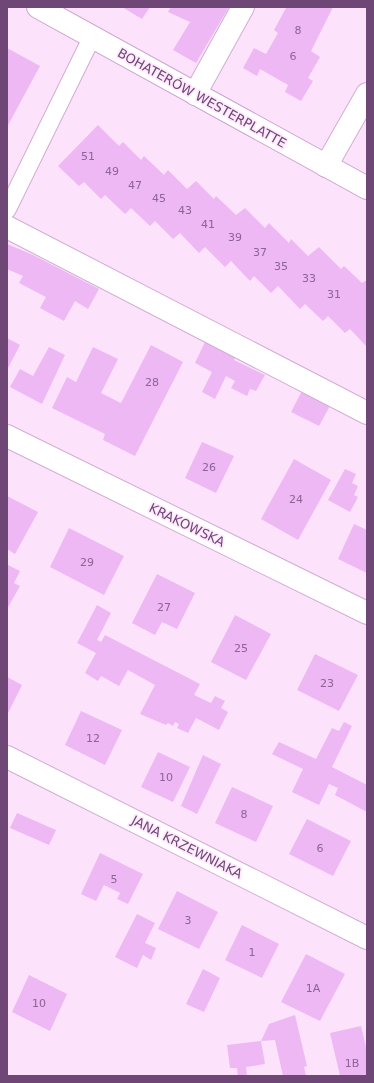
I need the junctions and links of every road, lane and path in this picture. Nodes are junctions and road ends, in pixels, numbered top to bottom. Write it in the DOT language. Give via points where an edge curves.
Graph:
graph roads {
  1 [pos="243,7"];
  2 [pos="42,8"];
  3 [pos="92,37"];
  4 [pos="195,94"];
  5 [pos="367,94"];
  6 [pos="326,166"];
  7 [pos="367,188"];
  8 [pos="7,210"];
  9 [pos="7,227"];
  10 [pos="367,413"];
  11 [pos="7,436"];
  12 [pos="367,613"];
  13 [pos="7,757"];
  14 [pos="367,938"];
  1 -- 4 [label="street"];
  2 -- 3 [label="street, BOHATERÓW WESTERPLATTE"];
  3 -- 4 [label="street, BOHATERÓW WESTERPLATTE"];
  3 -- 8 [label="lane"];
  4 -- 6 [label="street, BOHATERÓW WESTERPLATTE"];
  5 -- 6 [label="street"];
  6 -- 7 [label="street, BOHATERÓW WESTERPLATTE"];
  9 -- 10 [label="street"];
  11 -- 12 [label="street, KRAKOWSKA"];
  13 -- 14 [label="street, JANA KRZEWNIAKA"];
}
